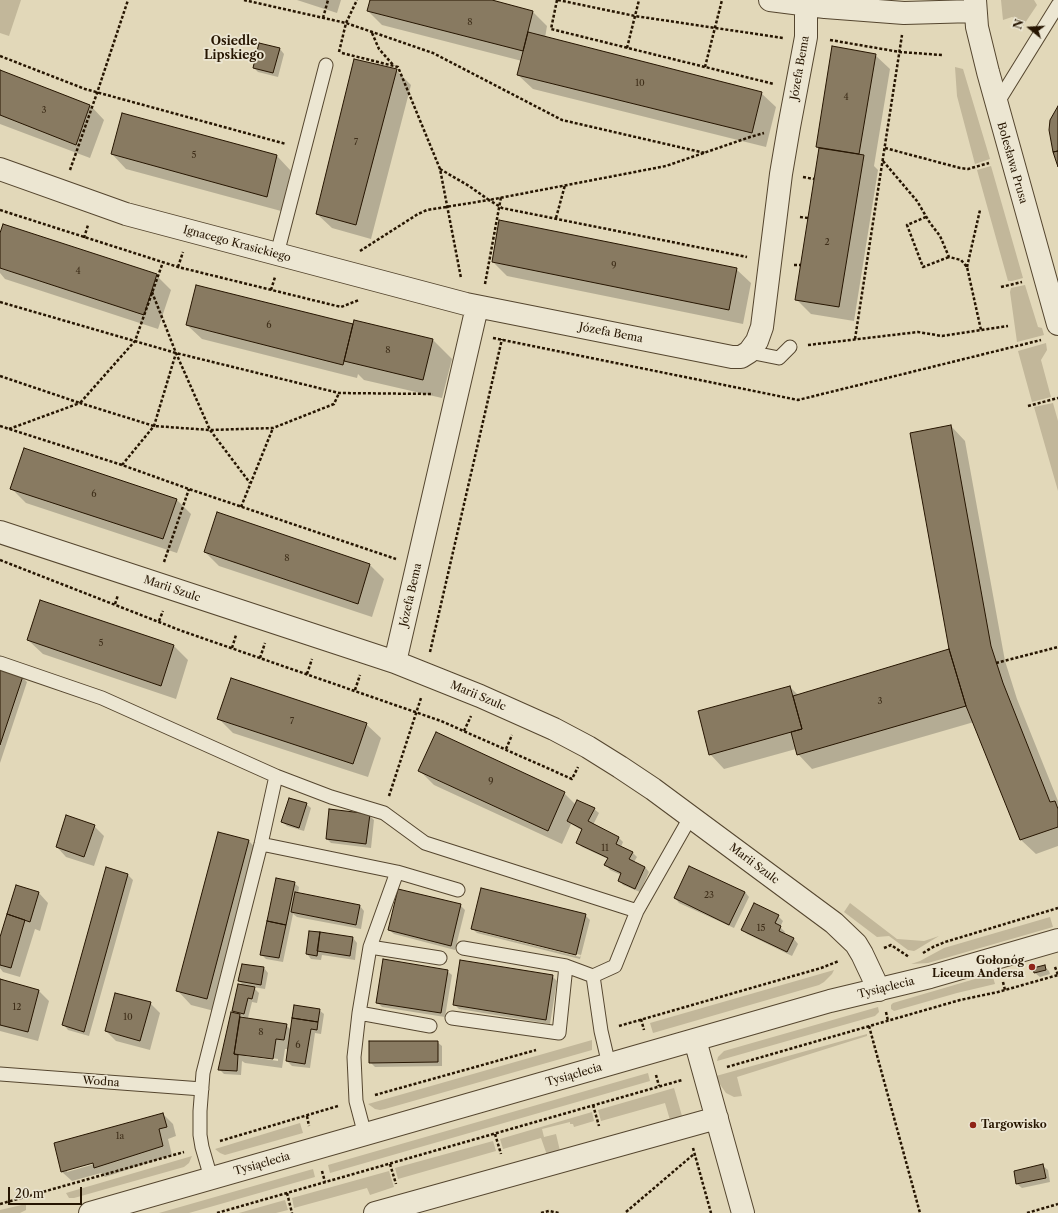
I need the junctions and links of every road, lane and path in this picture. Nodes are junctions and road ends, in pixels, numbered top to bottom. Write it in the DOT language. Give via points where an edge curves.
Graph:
graph roads {
  1 [pos="128,0"];
  2 [pos="244,0"];
  3 [pos="328,0"];
  4 [pos="357,0"];
  5 [pos="558,0"];
  6 [pos="639,0"];
  7 [pos="722,0"];
  8 [pos="770,0"];
  9 [pos="806,2"];
  10 [pos="1058,5"];
  11 [pos="975,6"];
  12 [pos="904,13"];
  13 [pos="635,16"];
  14 [pos="323,18"];
  15 [pos="346,23"];
  16 [pos="715,29"];
  17 [pos="372,32"];
  18 [pos="343,35"];
  19 [pos="806,37"];
  20 [pos="627,48"];
  21 [pos="339,52"];
  22 [pos="900,52"];
  23 [pos="942,55"];
  24 [pos="0,56"];
  25 [pos="326,65"];
  26 [pos="395,66"];
  27 [pos="706,67"];
  28 [pos="796,89"];
  29 [pos="97,93"];
  30 [pos="996,105"];
  31 [pos="789,127"];
  32 [pos="885,148"];
  33 [pos="304,150"];
  34 [pos="705,153"];
  35 [pos="883,160"];
  36 [pos="0,169"];
  37 [pos="440,169"];
  38 [pos="968,169"];
  39 [pos="565,186"];
  40 [pos="62,191"];
  41 [pos="501,197"];
  42 [pos="489,200"];
  43 [pos="447,206"];
  44 [pos="499,206"];
  45 [pos="0,210"];
  46 [pos="980,210"];
  47 [pos="926,217"];
  48 [pos="556,218"];
  49 [pos="277,254"];
  50 [pos="949,257"];
  51 [pos="769,261"];
  52 [pos="163,262"];
  53 [pos="967,267"];
  54 [pos="333,269"];
  55 [pos="152,292"];
  56 [pos="361,299"];
  57 [pos="0,302"];
  58 [pos="475,306"];
  59 [pos="508,313"];
  60 [pos="1058,324"];
  61 [pos="1008,326"];
  62 [pos="981,330"];
  63 [pos="855,339"];
  64 [pos="135,341"];
  65 [pos="1045,341"];
  66 [pos="790,347"];
  67 [pos="1012,348"];
  68 [pos="749,352"];
  69 [pos="176,353"];
  70 [pos="0,376"];
  71 [pos="339,394"];
  72 [pos="457,394"];
  73 [pos="1058,398"];
  74 [pos="80,403"];
  75 [pos="1028,406"];
  76 [pos="0,426"];
  77 [pos="154,426"];
  78 [pos="273,428"];
  79 [pos="9,429"];
  80 [pos="210,430"];
  81 [pos="122,465"];
  82 [pos="250,483"];
  83 [pos="189,489"];
  84 [pos="241,507"];
  85 [pos="0,532"];
  86 [pos="0,560"];
  87 [pos="417,567"];
  88 [pos="156,583"];
  89 [pos="1058,647"];
  90 [pos="395,662"];
  91 [pos="996,663"];
  92 [pos="0,664"];
  93 [pos="426,674"];
  94 [pos="416,712"];
  95 [pos="588,747"];
  96 [pos="276,776"];
  97 [pos="384,813"];
  98 [pos="691,816"];
  99 [pos="261,844"];
  100 [pos="397,872"];
  101 [pos="458,890"];
  102 [pos="1058,908"];
  103 [pos="1052,910"];
  104 [pos="637,911"];
  105 [pos="1054,916"];
  106 [pos="1058,940"];
  107 [pos="370,947"];
  108 [pos="885,947"];
  109 [pos="463,948"];
  110 [pos="919,955"];
  111 [pos="914,957"];
  112 [pos="440,958"];
  113 [pos="835,962"];
  114 [pos="566,966"];
  115 [pos="1055,967"];
  116 [pos="1058,975"];
  117 [pos="593,976"];
  118 [pos="1003,982"];
  119 [pos="879,990"];
  120 [pos="1005,990"];
  121 [pos="359,1013"];
  122 [pos="452,1018"];
  123 [pos="641,1019"];
  124 [pos="430,1026"];
  125 [pos="869,1026"];
  126 [pos="601,1031"];
  127 [pos="645,1035"];
  128 [pos="695,1040"];
  129 [pos="539,1049"];
  130 [pos="609,1065"];
  131 [pos="724,1067"];
  132 [pos="655,1071"];
  133 [pos="0,1074"];
  134 [pos="687,1078"];
  135 [pos="659,1086"];
  136 [pos="202,1089"];
  137 [pos="356,1101"];
  138 [pos="306,1115"];
  139 [pos="717,1118"];
  140 [pos="689,1126"];
  141 [pos="311,1131"];
  142 [pos="365,1135"];
  143 [pos="214,1143"];
  144 [pos="190,1150"];
  145 [pos="694,1154"];
  146 [pos="390,1164"];
  147 [pos="321,1166"];
  148 [pos="211,1178"];
  149 [pos="325,1182"];
  150 [pos="396,1182"];
  151 [pos="287,1193"];
  152 [pos="0,1204"];
  153 [pos="1058,1204"];
  154 [pos="626,1212"];
  155 [pos="90,1213"];
  156 [pos="217,1213"];
  157 [pos="292,1213"];
  158 [pos="375,1213"];
  159 [pos="541,1213"];
  160 [pos="559,1213"];
  161 [pos="711,1213"];
  162 [pos="743,1213"];
  163 [pos="920,1213"];
  164 [pos="1027,1213"];
  1 -- 29 [label="path"];
  2 -- 14 [label="path"];
  3 -- 14 [label="path"];
  4 -- 15 [label="path"];
  5 -- 13 [label="path"];
  5 -- 20 [label="path" via="551,29"];
  6 -- 13 [label="path"];
  7 -- 16 [label="path"];
  8 -- 9 [label="street"];
  9 -- 12 [label="street" via="825,7"];
  9 -- 19 [label="street, Józefa Bema"];
  10 -- 30 [label="lane"];
  11 -- 12 [label="street"];
  11 -- 30 [label="street, Bolesława Prusa" via="980,43"];
  12 -- 22 [label="path"];
  13 -- 16 [label="path"];
  13 -- 20 [label="path"];
  14 -- 15 [label="path"];
  15 -- 17 [label="path"];
  15 -- 18 [label="path"];
  16 -- 19 [label="path" via="787,38"];
  16 -- 27 [label="path"];
  17 -- 26 [label="path" via="379,49"];
  17 -- 34 [label="path" via="433,54 562,120"];
  19 -- 22 [label="path"];
  19 -- 28 [label="street, Józefa Bema"];
  20 -- 27 [label="path"];
  21 -- 26 [label="path"];
  22 -- 23 [label="path"];
  22 -- 32 [label="path"];
  24 -- 29 [label="path"];
  25 -- 33 [label="lane"];
  26 -- 37 [label="path" via="398,67"];
  27 -- 28 [label="path"];
  28 -- 31 [label="street, Józefa Bema"];
  29 -- 33 [label="path"];
  29 -- 40 [label="path"];
  30 -- 60 [label="street, Bolesława Prusa"];
  31 -- 34 [label="path"];
  31 -- 51 [label="street, Józefa Bema"];
  32 -- 35 [label="path"];
  32 -- 38 [label="path"];
  33 -- 49 [label="lane"];
  34 -- 39 [label="path" via="666,166"];
  35 -- 47 [label="path" via="918,201"];
  35 -- 63 [label="path"];
  36 -- 40 [label="street, Ignacego Krasickiego"];
  37 -- 42 [label="path"];
  37 -- 43 [label="path"];
  39 -- 41 [label="path"];
  39 -- 48 [label="path"];
  40 -- 49 [label="street, Ignacego Krasickiego" via="126,214"];
  41 -- 42 [label="path"];
  41 -- 44 [label="path"];
  42 -- 43 [label="path"];
  42 -- 44 [label="path"];
  43 -- 54 [label="path" via="418,214"];
  43 -- 58 [label="path"];
  44 -- 48 [label="path"];
  44 -- 58 [label="path"];
  45 -- 52 [label="path"];
  46 -- 53 [label="path"];
  47 -- 50 [label="path" via="940,236"];
  47 -- 50 [label="path" via="908,225 923,266"];
  48 -- 51 [label="path"];
  49 -- 54 [label="street, Ignacego Krasickiego"];
  50 -- 53 [label="path" via="961,260"];
  51 -- 68 [label="street, Józefa Bema" via="762,327 757,341"];
  52 -- 55 [label="path"];
  52 -- 56 [label="path" via="341,307"];
  53 -- 62 [label="path"];
  54 -- 58 [label="street, Ignacego Krasickiego"];
  55 -- 64 [label="path"];
  55 -- 69 [label="path"];
  57 -- 64 [label="path"];
  58 -- 59 [label="street, Józefa Bema"];
  58 -- 72 [label="street, Józefa Bema"];
  59 -- 68 [label="street, Józefa Bema" via="732,357 741,357"];
  59 -- 93 [label="path"];
  61 -- 62 [label="path"];
  62 -- 63 [label="path" via="942,336 918,332"];
  63 -- 66 [label="path"];
  64 -- 69 [label="path"];
  64 -- 74 [label="path"];
  65 -- 67 [label="path"];
  66 -- 68 [label="lane" via="779,358"];
  69 -- 71 [label="path"];
  69 -- 77 [label="path"];
  69 -- 80 [label="path"];
  70 -- 74 [label="path"];
  71 -- 72 [label="path"];
  71 -- 78 [label="path" via="334,404"];
  72 -- 87 [label="street, Józefa Bema"];
  73 -- 75 [label="path"];
  74 -- 77 [label="path"];
  74 -- 79 [label="path"];
  76 -- 79 [label="path"];
  77 -- 80 [label="path"];
  77 -- 81 [label="path"];
  78 -- 80 [label="path"];
  78 -- 82 [label="path"];
  79 -- 81 [label="path"];
  80 -- 82 [label="path"];
  81 -- 83 [label="path"];
  82 -- 84 [label="path"];
  83 -- 84 [label="path"];
  83 -- 88 [label="path"];
  84 -- 87 [label="path"];
  85 -- 88 [label="street, Marii Szulc"];
  86 -- 94 [label="path" via="182,630"];
  87 -- 90 [label="street, Józefa Bema"];
  88 -- 90 [label="street, Marii Szulc"];
  89 -- 91 [label="path"];
  90 -- 93 [label="street, Marii Szulc"];
  92 -- 96 [label="lane" via="102,698"];
  93 -- 94 [label="path" via="425,686"];
  93 -- 95 [label="street, Marii Szulc" via="522,714"];
  94 -- 95 [label="path" via="572,779"];
  94 -- 97 [label="path"];
  95 -- 98 [label="street, Marii Szulc" via="620,766"];
  96 -- 97 [label="lane"];
  96 -- 99 [label="lane"];
  97 -- 104 [label="lane" via="426,844"];
  98 -- 104 [label="lane"];
  98 -- 119 [label="street, Marii Szulc" via="843,931 856,944"];
  99 -- 100 [label="lane"];
  99 -- 136 [label="lane" via="203,1073"];
  100 -- 101 [label="lane"];
  100 -- 107 [label="lane"];
  102 -- 103 [label="path"];
  103 -- 105 [label="path"];
  103 -- 110 [label="path" via="939,944"];
  104 -- 117 [label="lane" via="615,966"];
  106 -- 119 [label="street, Tysiąclecia"];
  107 -- 112 [label="lane"];
  107 -- 121 [label="lane"];
  108 -- 111 [label="path" via="891,945 906,956"];
  109 -- 114 [label="lane"];
  113 -- 123 [label="path"];
  114 -- 117 [label="lane"];
  114 -- 122 [label="lane" via="559,1033"];
  115 -- 116 [label="path"];
  116 -- 120 [label="path"];
  117 -- 126 [label="lane"];
  118 -- 120 [label="path"];
  119 -- 128 [label="street, Tysiąclecia"];
  120 -- 125 [label="path"];
  121 -- 124 [label="lane"];
  121 -- 137 [label="lane" via="354,1057"];
  123 -- 126 [label="path"];
  123 -- 127 [label="path"];
  125 -- 131 [label="path"];
  125 -- 163 [label="path"];
  126 -- 130 [label="lane"];
  128 -- 130 [label="street, Tysiąclecia"];
  128 -- 139 [label="street"];
  129 -- 137 [label="path"];
  130 -- 142 [label="street, Tysiąclecia"];
  132 -- 135 [label="path"];
  133 -- 136 [label="lane, Wodna"];
  134 -- 135 [label="path"];
  135 -- 146 [label="path"];
  136 -- 148 [label="lane" via="200,1135"];
  137 -- 138 [label="path"];
  137 -- 142 [label="lane"];
  138 -- 141 [label="path"];
  138 -- 143 [label="path"];
  139 -- 140 [label="street"];
  139 -- 162 [label="street"];
  140 -- 145 [label="path"];
  140 -- 158 [label="street"];
  142 -- 148 [label="street, Tysiąclecia"];
  144 -- 152 [label="path"];
  145 -- 154 [label="path"];
  145 -- 161 [label="path"];
  146 -- 149 [label="path"];
  146 -- 150 [label="path"];
  147 -- 149 [label="path"];
  148 -- 155 [label="street, Tysiąclecia"];
  149 -- 151 [label="path"];
  151 -- 156 [label="path"];
  151 -- 157 [label="path"];
  153 -- 164 [label="path"];
  159 -- 160 [label="path"];
}
